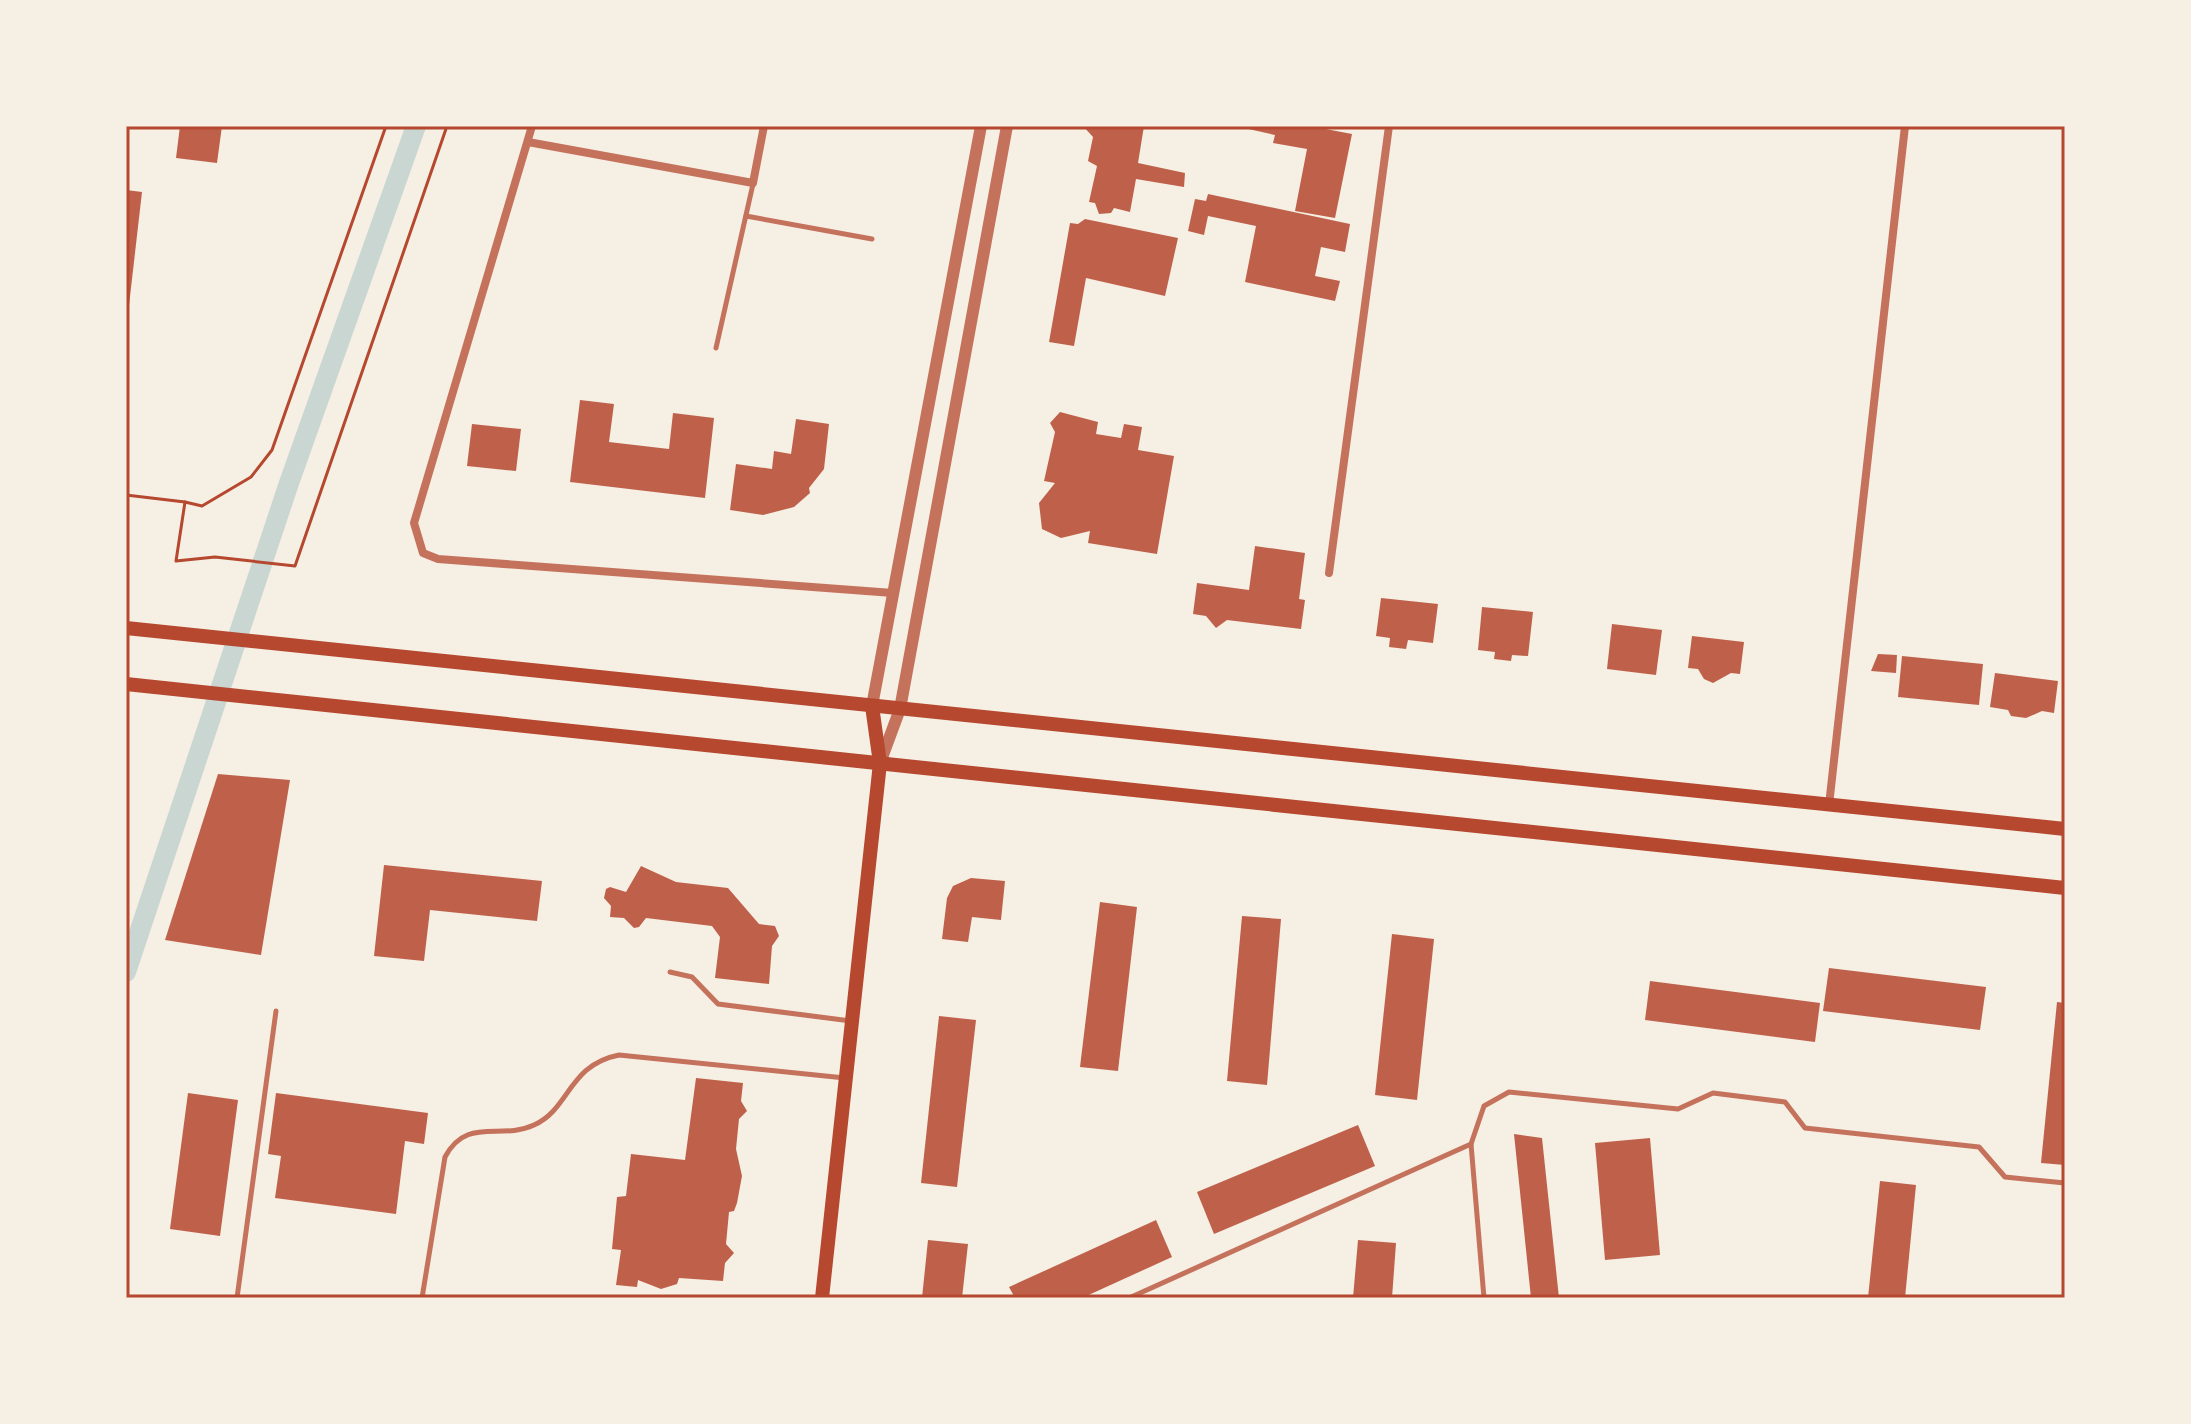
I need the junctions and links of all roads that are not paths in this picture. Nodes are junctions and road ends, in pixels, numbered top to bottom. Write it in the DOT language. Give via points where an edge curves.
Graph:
graph roads {
  1 [pos="532,126"];
  2 [pos="764,126"];
  3 [pos="981,126"];
  4 [pos="1007,126"];
  5 [pos="1389,126"];
  6 [pos="1905,126"];
  7 [pos="528,142"];
  8 [pos="753,183"];
  9 [pos="746,216"];
  10 [pos="872,239"];
  11 [pos="716,348"];
  12 [pos="1329,573"];
  13 [pos="893,593"];
  14 [pos="126,628"];
  15 [pos="126,684"];
  16 [pos="872,706"];
  17 [pos="900,709"];
  18 [pos="880,763"];
  19 [pos="1829,805"];
  20 [pos="2065,829"];
  21 [pos="2065,888"];
  22 [pos="670,972"];
  23 [pos="276,1011"];
  24 [pos="852,1021"];
  25 [pos="846,1078"];
  26 [pos="1471,1144"];
  27 [pos="2065,1183"];
  28 [pos="237,1298"];
  29 [pos="422,1298"];
  30 [pos="822,1298"];
  31 [pos="1129,1298"];
  32 [pos="1484,1298"];
  1 -- 7 [label="street"];
  2 -- 8 [label="street"];
  3 -- 13 [label="street"];
  4 -- 17 [label="street"];
  5 -- 12 [label="street"];
  6 -- 19 [label="street"];
  7 -- 8 [label="street"];
  7 -- 13 [label="street" via="414,523 423,553 438,559"];
  8 -- 9 [label="lane"];
  9 -- 10 [label="lane"];
  9 -- 11 [label="lane"];
  13 -- 16 [label="street"];
  14 -- 16 [label="main road"];
  15 -- 18 [label="main road"];
  16 -- 17 [label="main road"];
  16 -- 18 [label="main road"];
  17 -- 18 [label="street"];
  17 -- 19 [label="main road"];
  18 -- 21 [label="main road"];
  18 -- 24 [label="main road"];
  19 -- 20 [label="main road"];
  22 -- 24 [label="lane" via="692,977 718,1004"];
  23 -- 28 [label="lane"];
  24 -- 25 [label="main road"];
  25 -- 29 [label="lane" via="619,1055 599,1059 570,1084 545,1120 531,1127 465,1134 452,1145 445,1157"];
  25 -- 30 [label="main road"];
  26 -- 27 [label="lane" via="1484,1106 1509,1092 1678,1109 1713,1093 1785,1102 1805,1128 1979,1147 2005,1177"];
  26 -- 31 [label="lane"];
  26 -- 32 [label="lane"];
}
